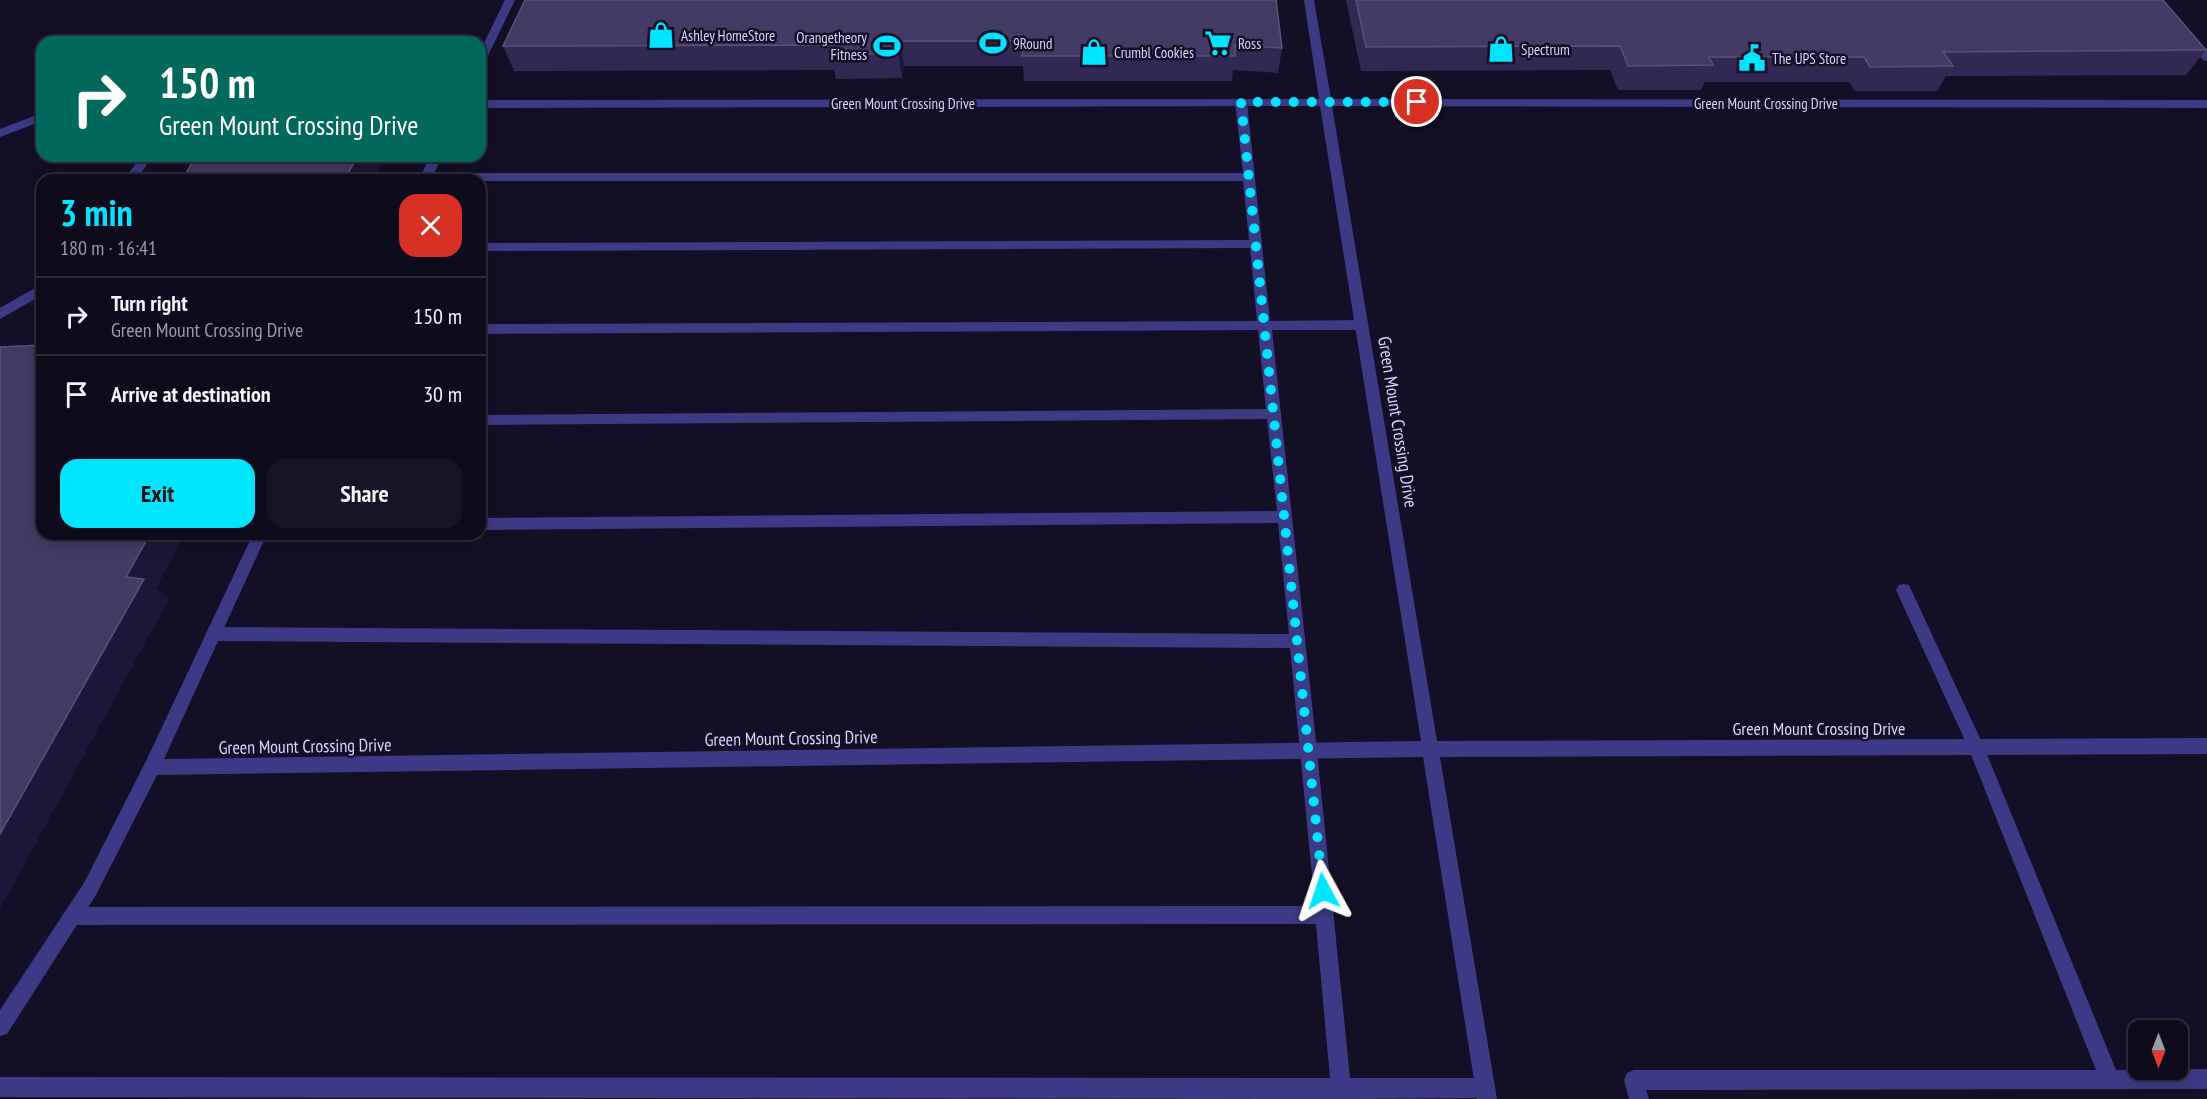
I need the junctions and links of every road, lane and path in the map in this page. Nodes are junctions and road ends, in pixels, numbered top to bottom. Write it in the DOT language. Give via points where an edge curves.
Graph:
graph roads {
  1 [pos="510,0"];
  2 [pos="1309,0"];
  3 [pos="2178,25"];
  4 [pos="486,50"];
  5 [pos="2207,58"];
  6 [pos="1241,102"];
  7 [pos="1326,102"];
  8 [pos="486,104"];
  9 [pos="2207,104"];
  10 [pos="36,119"];
  11 [pos="0,133"];
  12 [pos="1249,177"];
  13 [pos="486,178"];
  14 [pos="1255,244"];
  15 [pos="486,247"];
  16 [pos="36,293"];
  17 [pos="0,314"];
  18 [pos="1264,324"];
  19 [pos="1362,325"];
  20 [pos="486,329"];
  21 [pos="1274,414"];
  22 [pos="486,420"];
  23 [pos="1285,517"];
  24 [pos="486,524"];
  25 [pos="257,540"];
  26 [pos="1904,590"];
  27 [pos="214,634"];
  28 [pos="1297,641"];
  29 [pos="2207,746"];
  30 [pos="1976,747"];
  31 [pos="1431,749"];
  32 [pos="1309,750"];
  33 [pos="152,767"];
  34 [pos="1325,915"];
  35 [pos="72,916"];
  36 [pos="0,1027"];
  37 [pos="2207,1079"];
  38 [pos="2110,1080"];
  39 [pos="0,1087"];
  40 [pos="1342,1093"];
  41 [pos="1486,1094"];
  42 [pos="1639,1099"];
  1 -- 4 [label="street"];
  2 -- 7 [label="street, Green Mount Crossing Drive"];
  3 -- 5 [label="street"];
  6 -- 7 [label="street, Green Mount Crossing Drive"];
  6 -- 8 [label="street, Green Mount Crossing Drive"];
  6 -- 12 [label="street"];
  7 -- 9 [label="street, Green Mount Crossing Drive"];
  7 -- 19 [label="street, Green Mount Crossing Drive"];
  10 -- 11 [label="street"];
  12 -- 13 [label="street"];
  12 -- 14 [label="street"];
  14 -- 15 [label="street"];
  14 -- 18 [label="street"];
  16 -- 17 [label="street"];
  18 -- 19 [label="street"];
  18 -- 20 [label="street"];
  18 -- 21 [label="street"];
  19 -- 31 [label="street, Green Mount Crossing Drive"];
  21 -- 22 [label="street"];
  21 -- 23 [label="street"];
  23 -- 24 [label="street"];
  23 -- 28 [label="street"];
  25 -- 27 [label="street"];
  26 -- 30 [label="street"];
  27 -- 28 [label="street"];
  27 -- 33 [label="street"];
  28 -- 32 [label="street"];
  29 -- 30 [label="street, Green Mount Crossing Drive"];
  30 -- 31 [label="street, Green Mount Crossing Drive"];
  30 -- 38 [label="street"];
  31 -- 32 [label="street, Green Mount Crossing Drive"];
  31 -- 41 [label="street, Green Mount Crossing Drive"];
  32 -- 33 [label="street, Green Mount Crossing Drive"];
  32 -- 34 [label="street"];
  33 -- 35 [label="street" via="90,889"];
  34 -- 35 [label="street"];
  34 -- 40 [label="street"];
  35 -- 36 [label="street"];
  37 -- 38 [label="street"];
  38 -- 42 [label="street" via="1634,1080"];
  39 -- 40 [label="street"];
  40 -- 41 [label="street"];
}
